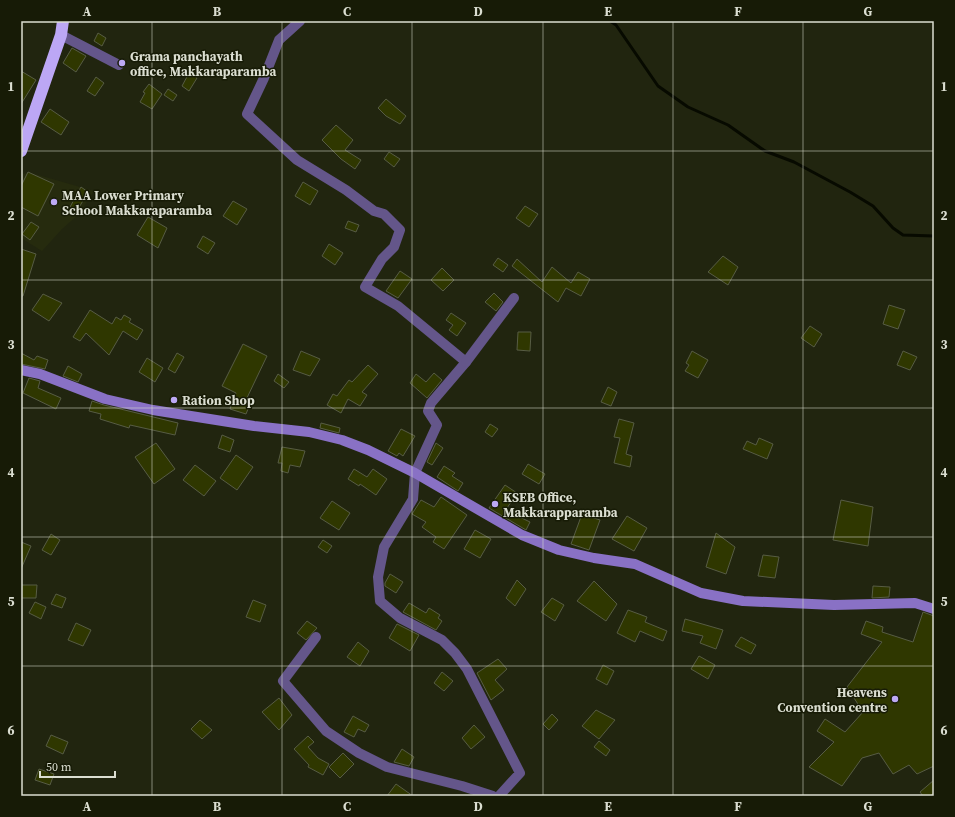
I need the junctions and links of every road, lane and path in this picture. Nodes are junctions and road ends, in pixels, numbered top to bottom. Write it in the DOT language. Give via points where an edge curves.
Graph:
graph roads {
  1 [pos="63,21"];
  2 [pos="300,21"];
  3 [pos="61,35"];
  4 [pos="119,65"];
  5 [pos="21,151"];
  6 [pos="514,298"];
  7 [pos="466,362"];
  8 [pos="21,370"];
  9 [pos="415,473"];
  10 [pos="934,609"];
  11 [pos="316,638"];
  12 [pos="493,796"];
  13 [pos="499,796"];
  1 -- 3 [label="highway"];
  2 -- 7 [label="street" via="279,40 247,114 297,160 346,190 374,211 384,214 400,230 394,247 382,259 365,287 398,306"];
  3 -- 4 [label="street"];
  3 -- 5 [label="highway"];
  6 -- 7 [label="street"];
  7 -- 9 [label="street" via="431,403 428,411 437,425"];
  8 -- 9 [label="main road" via="40,374 105,399 153,410 309,432 342,440"];
  9 -- 10 [label="main road" via="478,511 537,541 559,550 635,564 701,593 743,601 834,605 915,603"];
  9 -- 13 [label="street" via="413,499 384,548 378,577 380,601 400,618 442,640 467,669 520,773"];
  11 -- 12 [label="street" via="283,681 326,731 359,753 387,767"];
}
